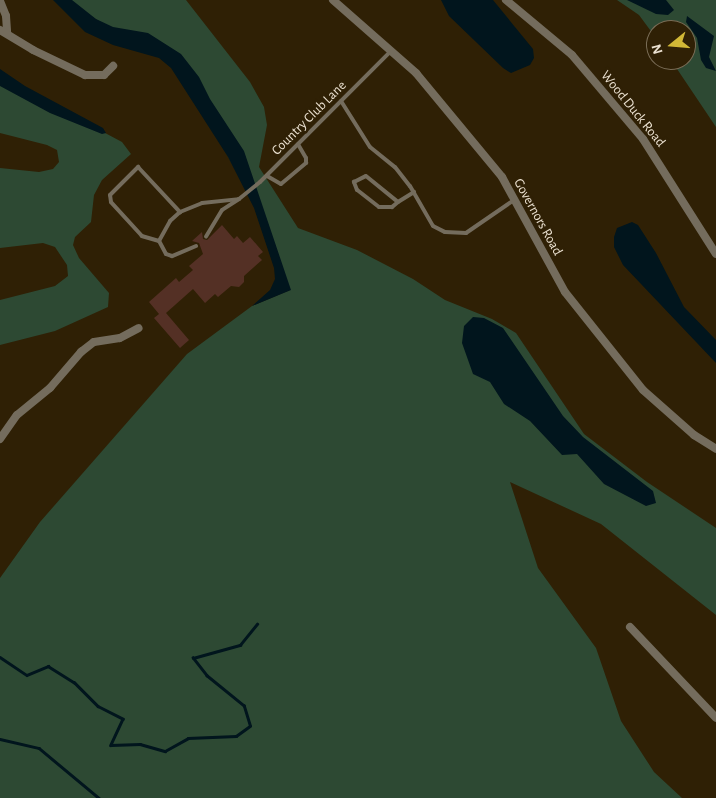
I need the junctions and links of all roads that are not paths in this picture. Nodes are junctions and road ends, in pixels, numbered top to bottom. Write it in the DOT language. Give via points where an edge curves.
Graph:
graph roads {
  1 [pos="333,0"];
  2 [pos="506,0"];
  3 [pos="0,1"];
  4 [pos="4,31"];
  5 [pos="392,50"];
  6 [pos="113,66"];
  7 [pos="341,101"];
  8 [pos="298,144"];
  9 [pos="267,176"];
  10 [pos="414,192"];
  11 [pos="239,199"];
  12 [pos="516,199"];
  13 [pos="398,202"];
  14 [pos="180,212"];
  15 [pos="206,237"];
  16 [pos="159,241"];
  17 [pos="196,246"];
  18 [pos="716,254"];
  19 [pos="139,328"];
  20 [pos="0,439"];
  21 [pos="716,449"];
  22 [pos="630,627"];
  23 [pos="716,718"];
  1 -- 5 [label="street, Governors Road"];
  2 -- 18 [label="street, Wood Duck Road" via="572,54 643,139"];
  3 -- 4 [label="street" via="6,16"];
  4 -- 6 [label="street" via="33,50 85,75 104,74"];
  5 -- 7 [label="lane, Country Club Lane"];
  5 -- 12 [label="street, Governors Road" via="432,90"];
  7 -- 8 [label="lane, Country Club Lane"];
  7 -- 10 [label="lane" via="370,147 395,167"];
  8 -- 9 [label="lane, Country Club Lane"];
  8 -- 9 [label="lane" via="306,163 281,184"];
  9 -- 11 [label="lane, Country Club Lane"];
  10 -- 12 [label="lane" via="433,226 445,232 466,233"];
  10 -- 13 [label="lane"];
  11 -- 14 [label="lane, Country Club Lane" via="202,203"];
  11 -- 15 [label="lane, Country Club Lane" via="222,210"];
  12 -- 21 [label="street, Governors Road" via="565,292 596,333 643,390 671,416"];
  13 -- 13 [label="lane" via="366,176 354,182 357,190 379,207 392,207"];
  14 -- 16 [label="lane, Country Club Lane" via="170,220"];
  14 -- 16 [label="lane" via="138,167 110,195 111,202 142,236"];
  16 -- 17 [label="lane" via="172,256"];
  19 -- 20 [label="street" via="120,338 94,342 81,352 50,388 17,415"];
  22 -- 23 [label="street"];
}
